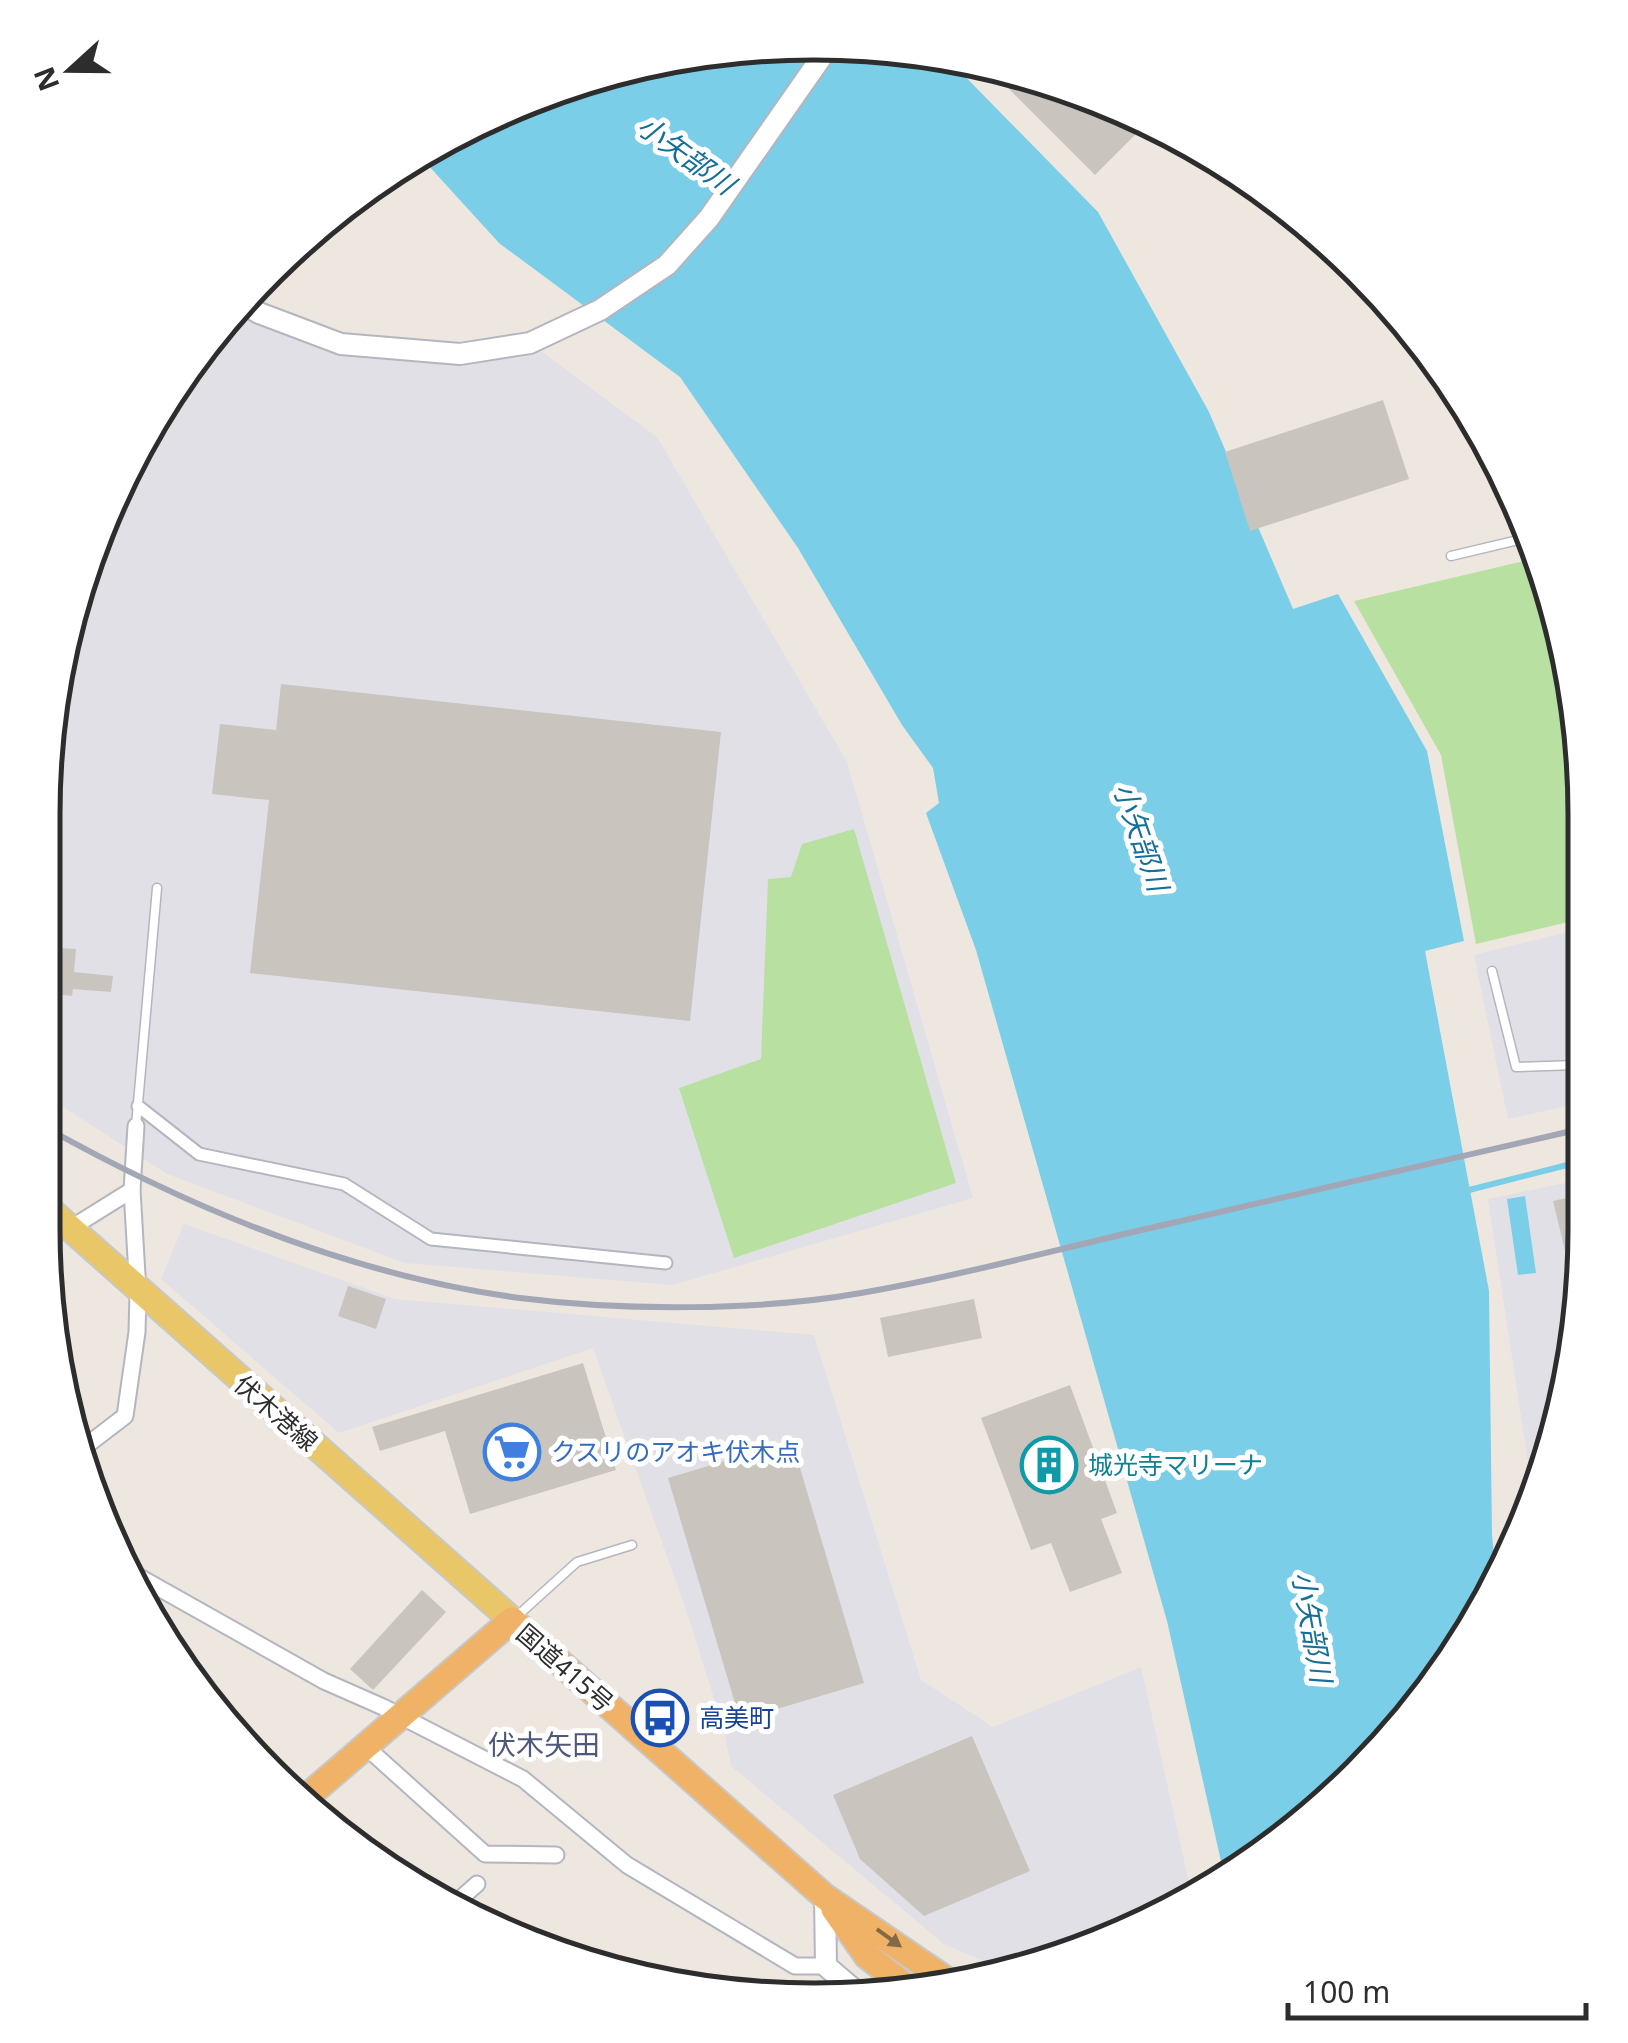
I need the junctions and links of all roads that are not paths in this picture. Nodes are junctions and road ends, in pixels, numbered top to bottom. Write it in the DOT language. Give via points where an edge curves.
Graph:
graph roads {
  1 [pos="819,60"];
  2 [pos="254,309"];
  3 [pos="1517,540"];
  4 [pos="1450,556"];
  5 [pos="157,888"];
  6 [pos="1492,971"];
  7 [pos="1568,1065"];
  8 [pos="138,1106"];
  9 [pos="136,1126"];
  10 [pos="132,1190"];
  11 [pos="60,1219"];
  12 [pos="71,1228"];
  13 [pos="666,1263"];
  14 [pos="138,1292"];
  15 [pos="91,1442"];
  16 [pos="632,1546"];
  17 [pos="149,1582"];
  18 [pos="512,1620"];
  19 [pos="401,1716"];
  20 [pos="365,1746"];
  21 [pos="312,1791"];
  22 [pos="556,1856"];
  23 [pos="477,1884"];
  24 [pos="464,1896"];
  25 [pos="825,1897"];
  26 [pos="826,1966"];
  27 [pos="937,1973"];
  28 [pos="896,1978"];
  29 [pos="845,1982"];
  1 -- 2 [label="street" via="709,218 667,265 600,310 530,343 460,354 342,344"];
  3 -- 4 [label="lane"];
  5 -- 8 [label="lane"];
  6 -- 7 [label="lane" via="1516,1067"];
  8 -- 9 [label="lane"];
  8 -- 13 [label="street" via="199,1154 344,1184 432,1239"];
  9 -- 10 [label="street"];
  10 -- 12 [label="street"];
  10 -- 14 [label="street"];
  11 -- 12 [label="main road, 伏木港線"];
  12 -- 14 [label="main road, 伏木港線"];
  14 -- 15 [label="street" via="124,1416"];
  14 -- 18 [label="main road, 伏木港線"];
  16 -- 18 [label="lane" via="578,1562"];
  17 -- 19 [label="street" via="324,1681"];
  18 -- 19 [label="highway, 国道415号"];
  18 -- 25 [label="highway, 国道415号"];
  19 -- 20 [label="highway, 国道415号"];
  19 -- 26 [label="street" via="523,1779 627,1864 795,1966"];
  20 -- 21 [label="highway, 国道415号"];
  20 -- 22 [label="street" via="485,1854"];
  23 -- 24 [label="street"];
  25 -- 26 [label="street"];
  25 -- 27 [label="highway, 国道415号, one-way"];
  25 -- 28 [label="highway, 国道415号" via="867,1956"];
  26 -- 29 [label="street"];
}
